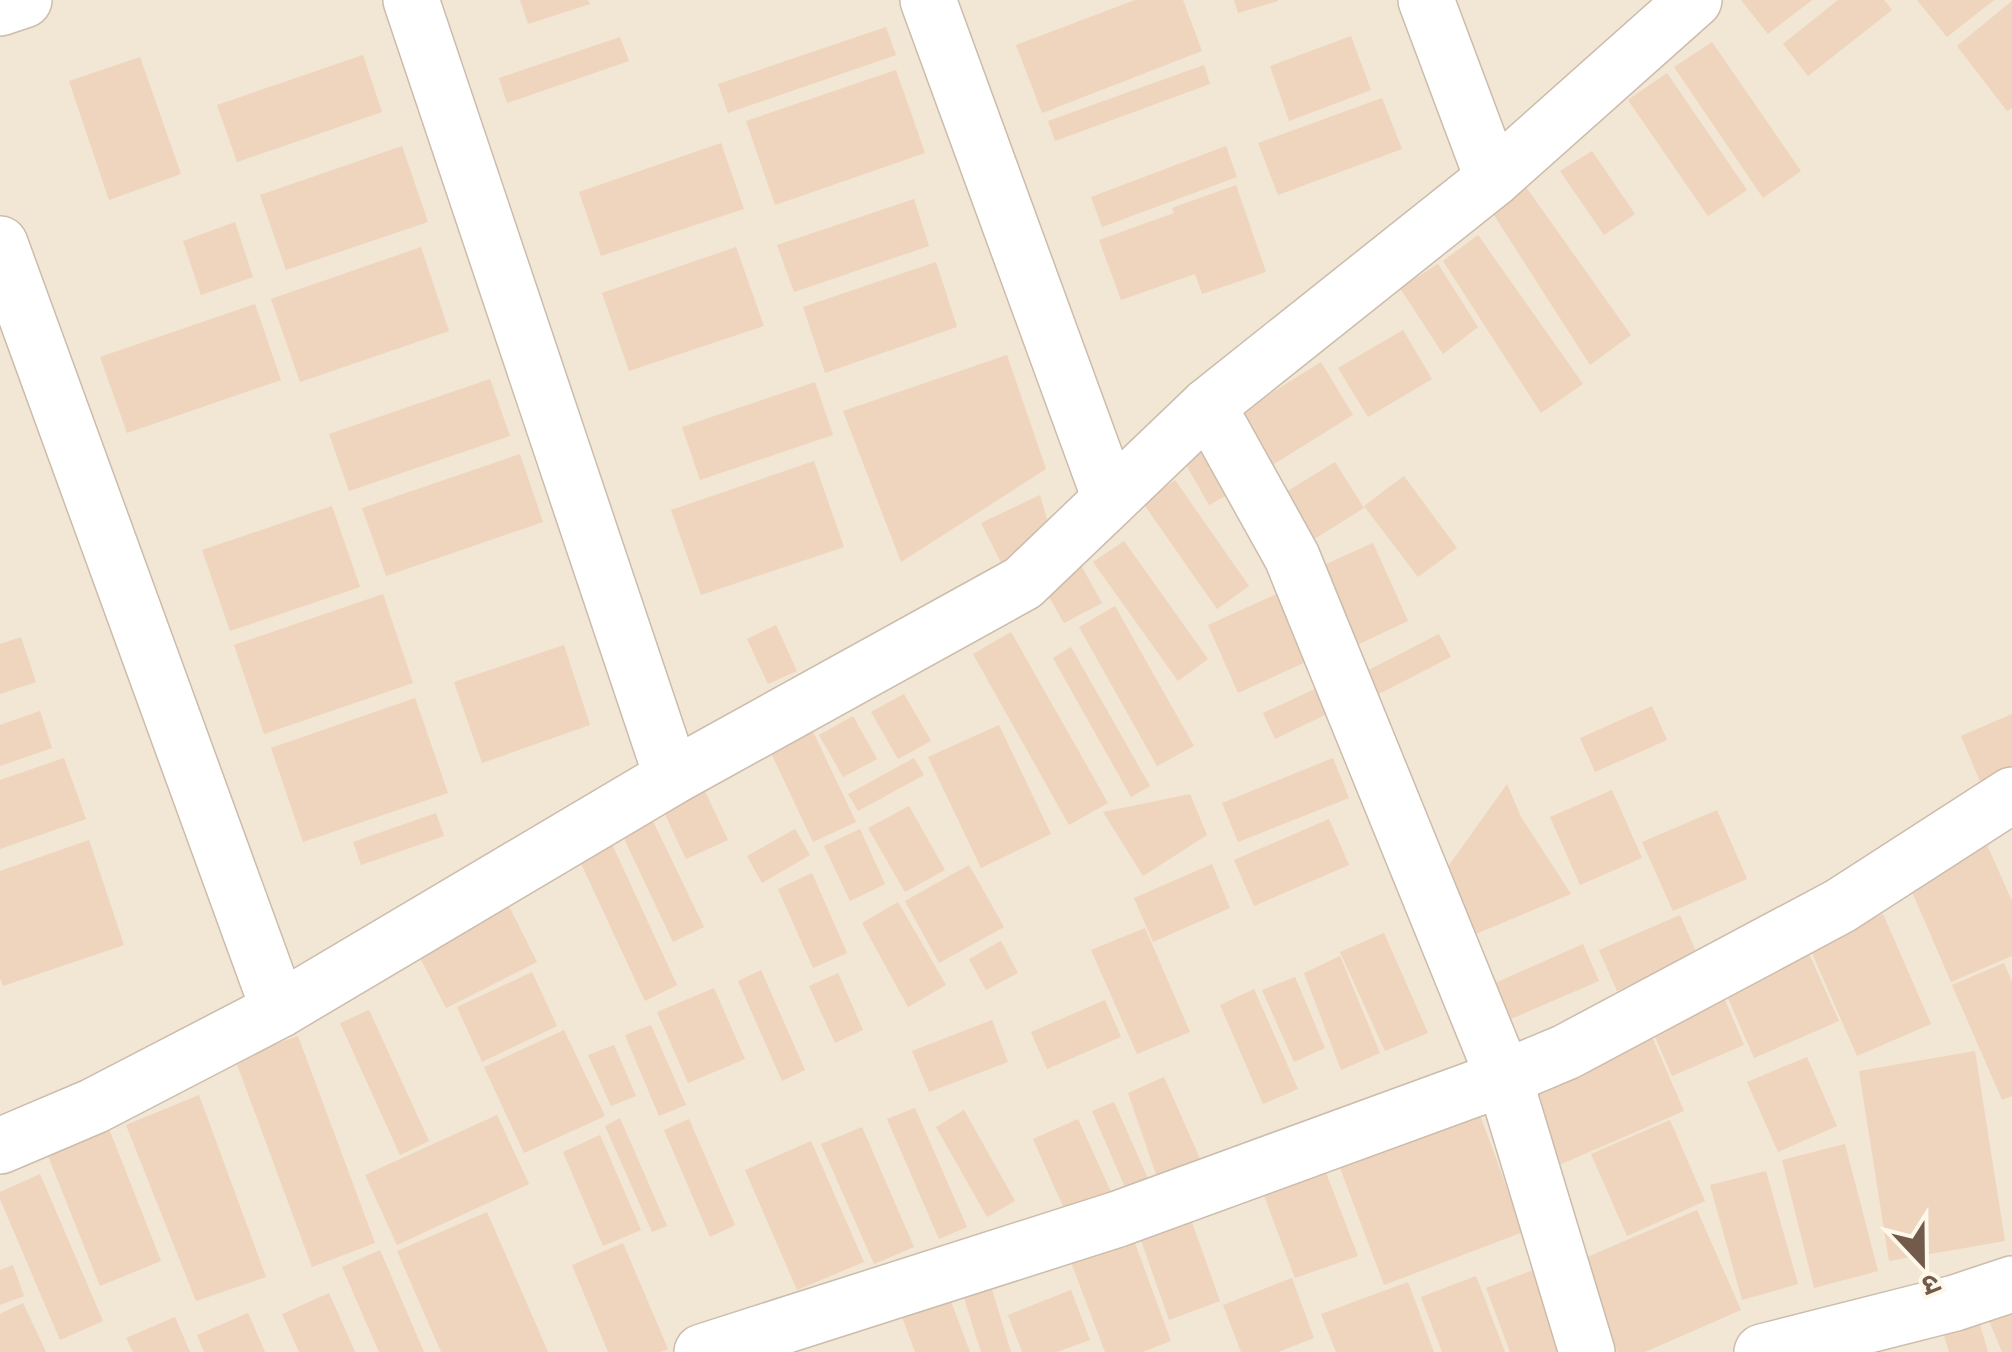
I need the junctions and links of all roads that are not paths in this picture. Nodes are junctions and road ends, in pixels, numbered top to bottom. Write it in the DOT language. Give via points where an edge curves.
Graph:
graph roads {
  1 [pos="24,0"];
  2 [pos="411,0"];
  3 [pos="928,0"];
  4 [pos="1426,0"];
  5 [pos="1694,0"];
  6 [pos="0,8"];
  7 [pos="1493,180"];
  8 [pos="0,244"];
  9 [pos="1208,406"];
  10 [pos="1110,498"];
  11 [pos="672,777"];
  12 [pos="2012,795"];
  13 [pos="279,1010"];
  14 [pos="1504,1078"];
  15 [pos="0,1146"];
  16 [pos="2012,1284"];
  17 [pos="702,1352"];
  18 [pos="1588,1352"];
  19 [pos="1762,1352"];
  1 -- 6 [label="street"];
  2 -- 11 [label="street"];
  3 -- 10 [label="street"];
  4 -- 7 [label="street"];
  5 -- 7 [label="street"];
  7 -- 9 [label="street"];
  8 -- 13 [label="street"];
  9 -- 10 [label="street"];
  9 -- 14 [label="street" via="1292,557"];
  10 -- 11 [label="street" via="1022,583"];
  11 -- 13 [label="street"];
  12 -- 14 [label="street" via="1840,906 1566,1052"];
  13 -- 15 [label="street" via="94,1106"];
  14 -- 17 [label="street" via="1118,1219"];
  14 -- 18 [label="street"];
  16 -- 19 [label="street"];
}
